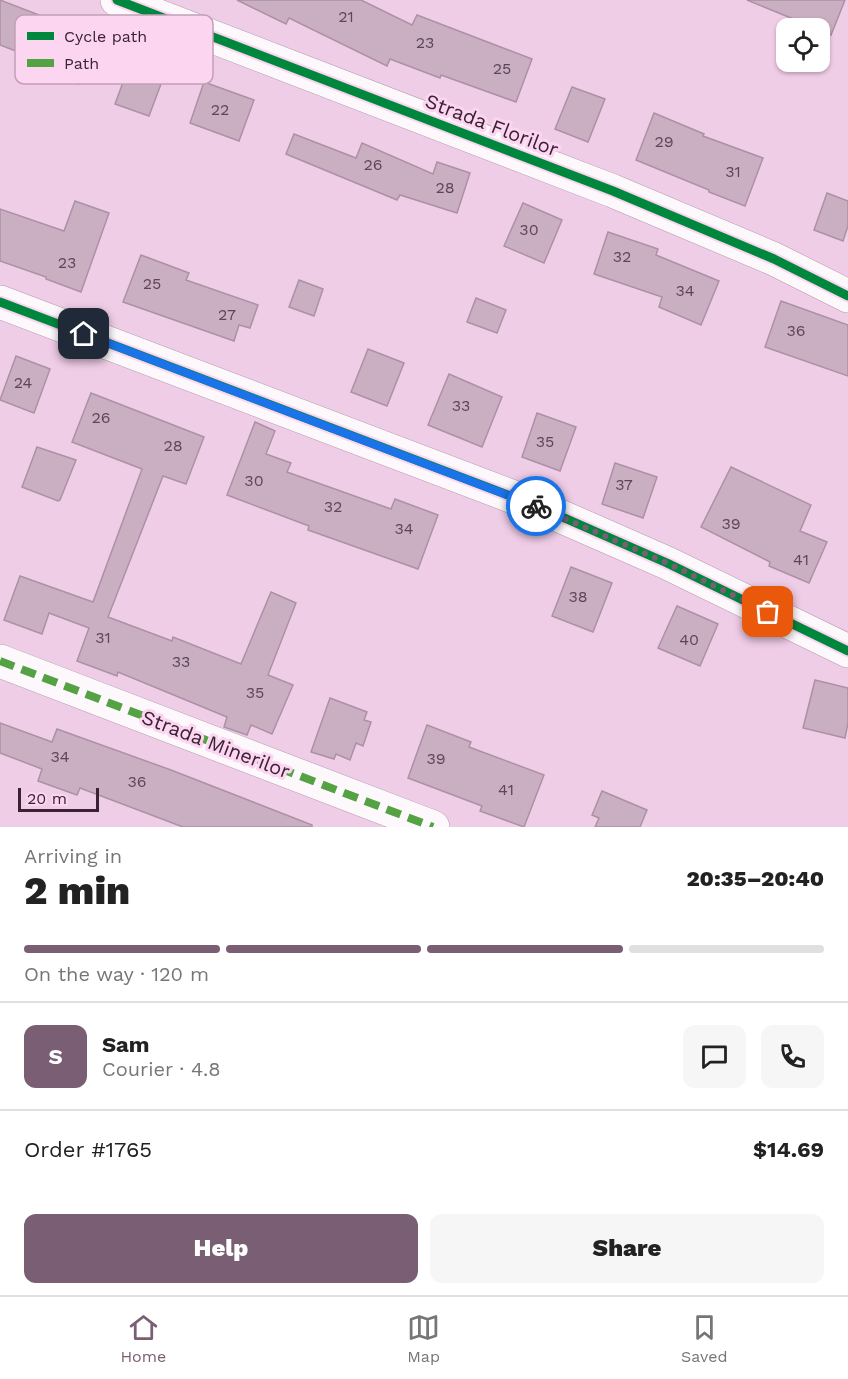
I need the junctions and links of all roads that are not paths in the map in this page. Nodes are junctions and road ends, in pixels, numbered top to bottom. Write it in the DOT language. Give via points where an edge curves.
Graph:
graph roads {
  1 [pos="117,0"];
  2 [pos="156,15"];
  3 [pos="213,37"];
  4 [pos="848,296"];
  5 [pos="0,302"];
  6 [pos="848,651"];
  7 [pos="0,661"];
  8 [pos="433,827"];
  1 -- 2 [label="street, Strada Florilor"];
  3 -- 4 [label="street, Strada Florilor" via="613,191 774,259"];
  5 -- 6 [label="street" via="537,506 667,563"];
  7 -- 8 [label="street, Strada Minerilor"];
}
